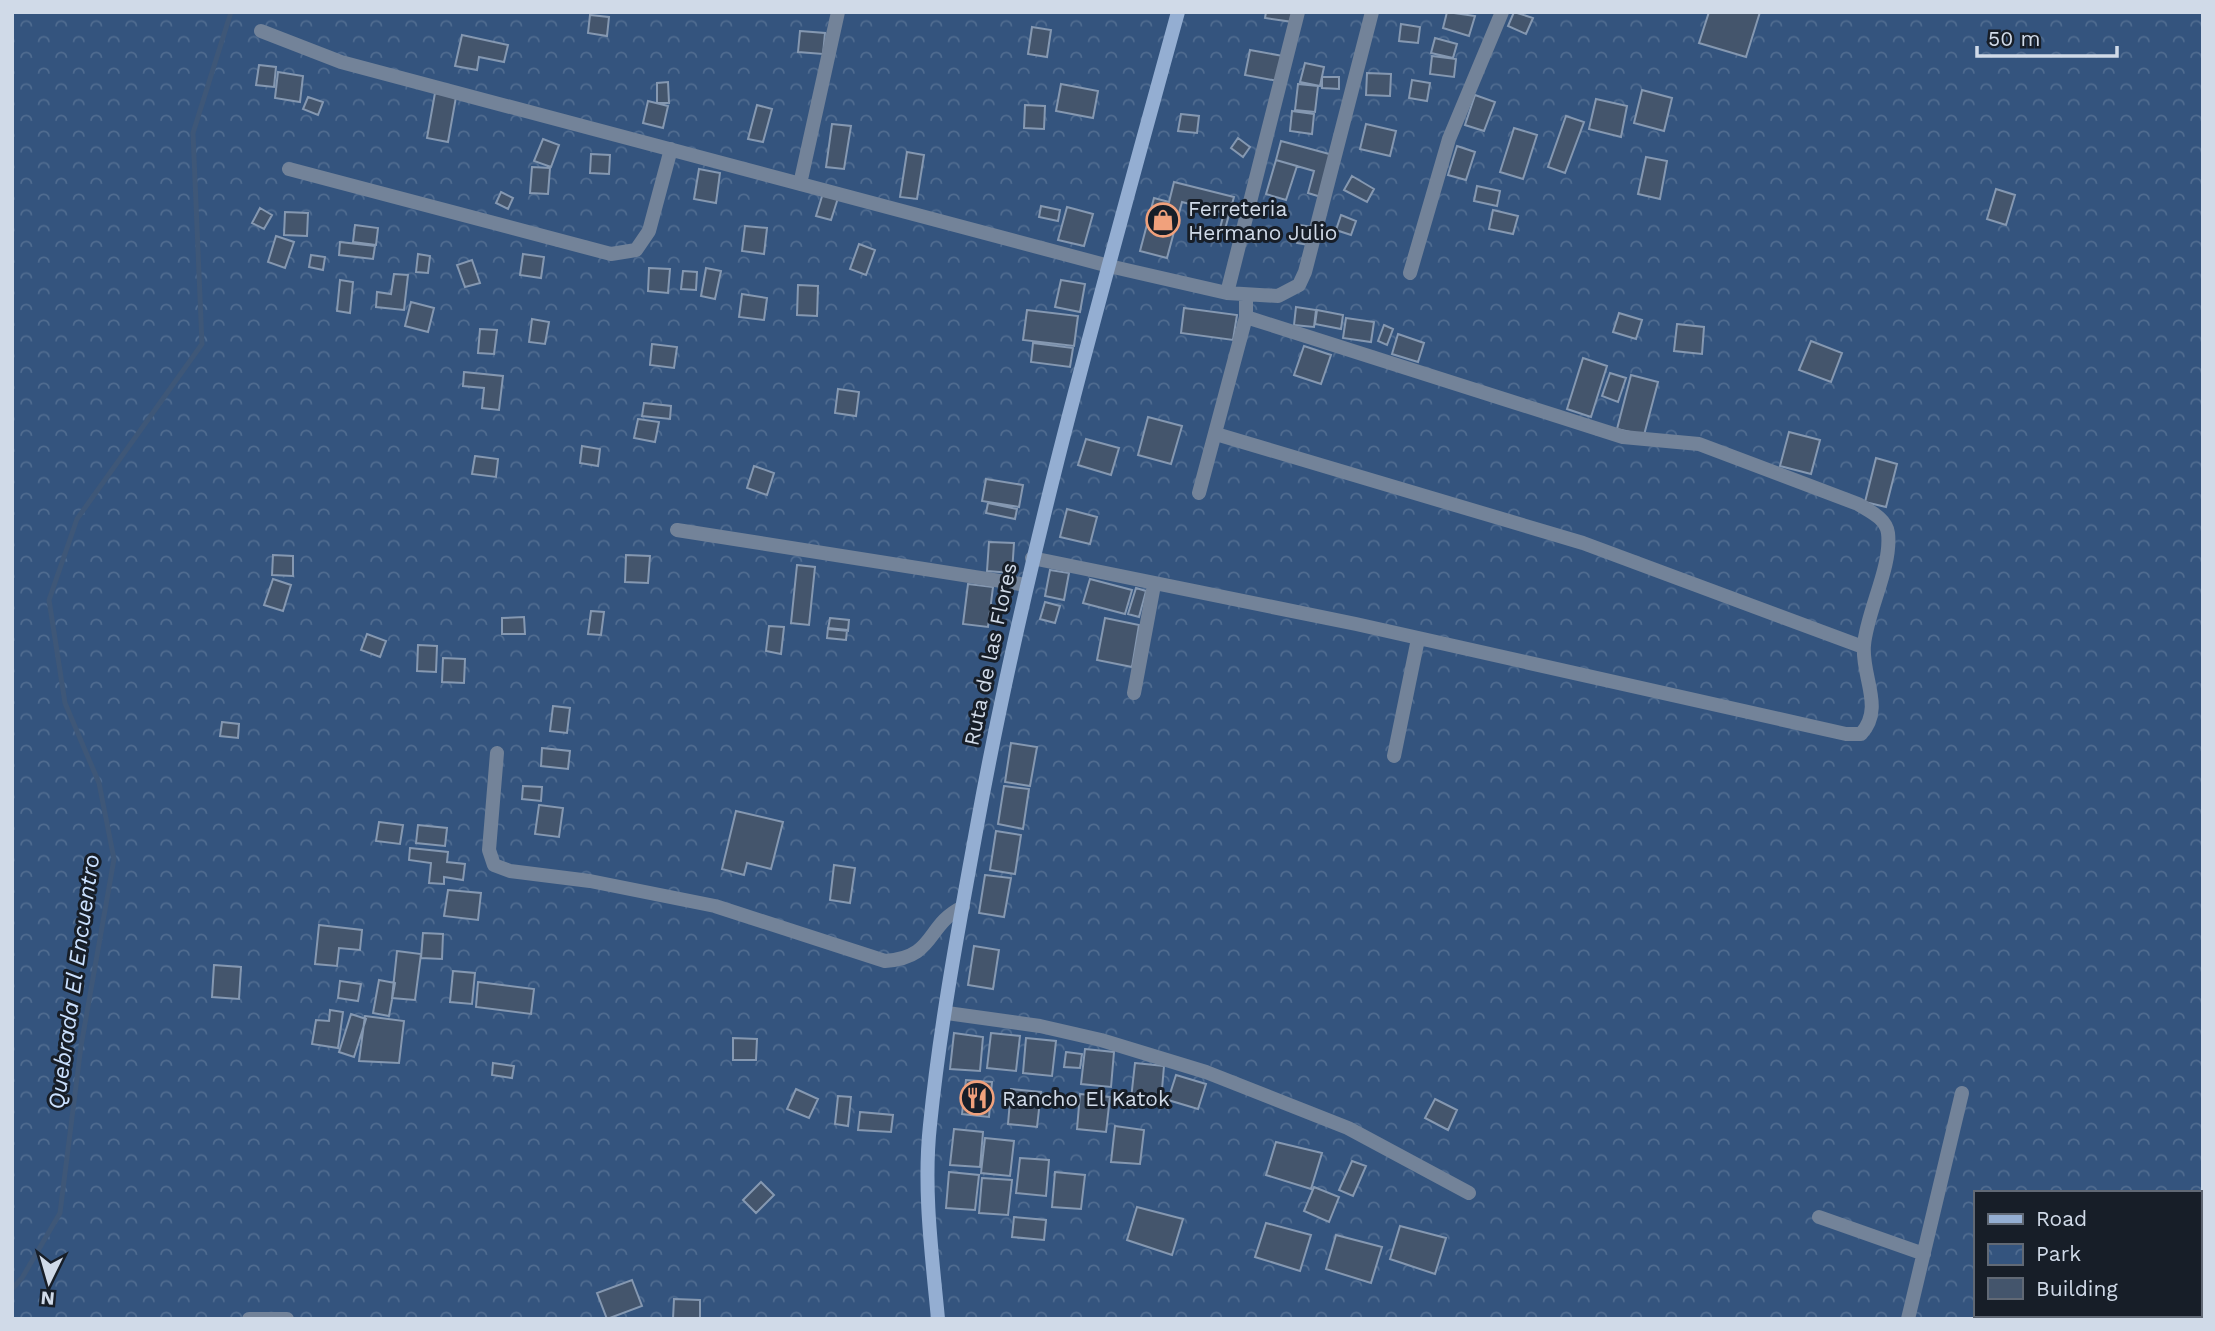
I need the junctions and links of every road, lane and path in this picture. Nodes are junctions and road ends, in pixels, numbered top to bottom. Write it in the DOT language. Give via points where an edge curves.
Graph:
graph roads {
  1 [pos="838,12"];
  2 [pos="1178,12"];
  3 [pos="1298,12"];
  4 [pos="1372,12"];
  5 [pos="1502,12"];
  6 [pos="261,31"];
  7 [pos="671,149"];
  8 [pos="289,169"];
  9 [pos="800,184"];
  10 [pos="1109,266"];
  11 [pos="1410,273"];
  12 [pos="1227,293"];
  13 [pos="1247,296"];
  14 [pos="1246,317"];
  15 [pos="1216,433"];
  16 [pos="1199,493"];
  17 [pos="677,530"];
  18 [pos="1032,558"];
  19 [pos="1026,585"];
  20 [pos="1154,585"];
  21 [pos="1418,639"];
  22 [pos="1863,647"];
  23 [pos="1134,693"];
  24 [pos="497,753"];
  25 [pos="1394,756"];
  26 [pos="963,907"];
  27 [pos="947,1013"];
  28 [pos="1962,1093"];
  29 [pos="1469,1193"];
  30 [pos="1819,1217"];
  31 [pos="1924,1254"];
  32 [pos="249,1319"];
  33 [pos="287,1319"];
  34 [pos="938,1319"];
  35 [pos="1908,1319"];
  1 -- 9 [label="street"];
  2 -- 10 [label="main road, Ruta de las Flores"];
  3 -- 12 [label="street"];
  4 -- 13 [label="street" via="1305,272 1289,293"];
  5 -- 11 [label="street" via="1449,139"];
  6 -- 7 [label="street" via="341,62"];
  7 -- 8 [label="street" via="649,230 636,250 611,254"];
  7 -- 9 [label="street"];
  9 -- 10 [label="street"];
  10 -- 12 [label="street"];
  10 -- 18 [label="main road, Ruta de las Flores"];
  12 -- 13 [label="street"];
  13 -- 14 [label="street"];
  14 -- 15 [label="street"];
  14 -- 22 [label="street" via="1623,437 1699,444 1858,504 1879,517 1888,532"];
  15 -- 16 [label="street"];
  15 -- 22 [label="street" via="1583,543"];
  17 -- 19 [label="street"];
  18 -- 19 [label="main road, Ruta de las Flores"];
  18 -- 20 [label="street"];
  19 -- 26 [label="main road, Ruta de las Flores"];
  20 -- 21 [label="street"];
  20 -- 23 [label="street"];
  21 -- 22 [label="street" via="1846,734 1861,734 1870,724 1873,709"];
  21 -- 25 [label="street"];
  24 -- 26 [label="street" via="489,850 494,865 510,871 590,881 715,906 886,961 904,960 921,952 942,923"];
  26 -- 27 [label="main road, Ruta de las Flores"];
  27 -- 29 [label="street" via="1040,1026 1206,1072 1348,1128"];
  27 -- 34 [label="main road, Ruta de las Flores" via="930,1126 928,1183"];
  28 -- 31 [label="street"];
  30 -- 31 [label="street"];
  31 -- 35 [label="street"];
  32 -- 33 [label="street"];
}
